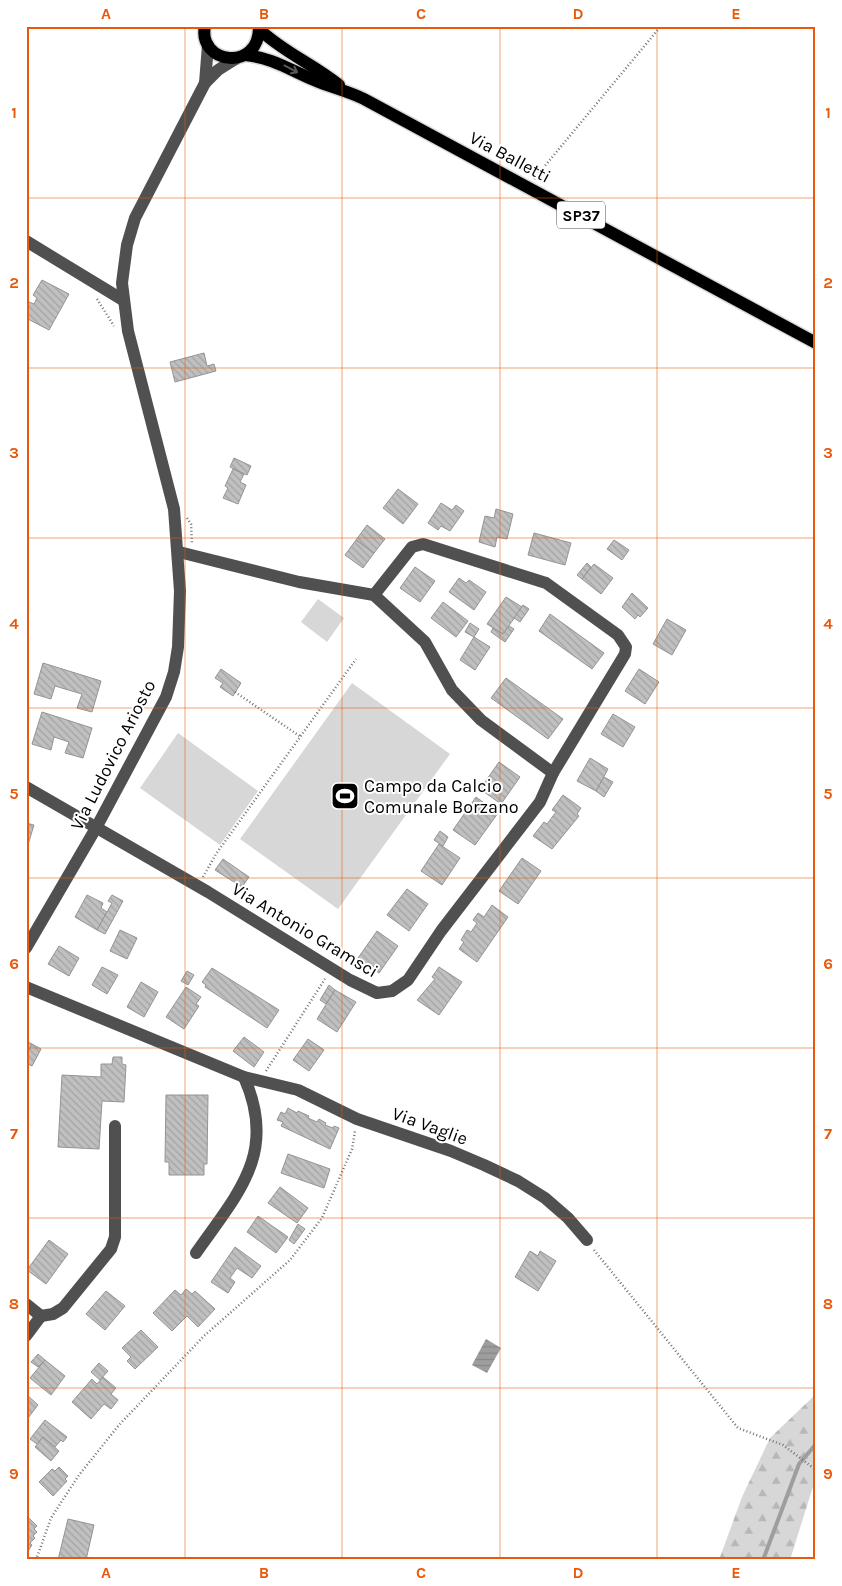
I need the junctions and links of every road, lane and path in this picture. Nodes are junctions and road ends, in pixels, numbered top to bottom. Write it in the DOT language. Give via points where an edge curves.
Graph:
graph roads {
  1 [pos="661,26"];
  2 [pos="202,28"];
  3 [pos="259,28"];
  4 [pos="208,45"];
  5 [pos="241,57"];
  6 [pos="204,83"];
  7 [pos="345,90"];
  8 [pos="528,186"];
  9 [pos="26,241"];
  10 [pos="92,294"];
  11 [pos="123,300"];
  12 [pos="116,330"];
  13 [pos="816,343"];
  14 [pos="179,552"];
  15 [pos="374,595"];
  16 [pos="356,659"];
  17 [pos="235,692"];
  18 [pos="301,737"];
  19 [pos="553,773"];
  20 [pos="26,787"];
  21 [pos="96,828"];
  22 [pos="197,886"];
  23 [pos="26,948"];
  24 [pos="332,968"];
  25 [pos="26,987"];
  26 [pos="244,1076"];
  27 [pos="259,1081"];
  28 [pos="357,1119"];
  29 [pos="115,1126"];
  30 [pos="587,1240"];
  31 [pos="196,1253"];
  32 [pos="26,1304"];
  33 [pos="41,1316"];
  34 [pos="26,1336"];
  35 [pos="816,1470"];
  36 [pos="36,1560"];
  1 -- 8 [label="path"];
  2 -- 4 [label="main road"];
  3 -- 5 [label="main road" via="257,44"];
  3 -- 7 [label="main road, Via Balletti / SP37" via="272,42 322,71"];
  4 -- 5 [label="main road, Via Balletti" via="219,56"];
  4 -- 6 [label="street, Via Ludovico Ariosto"];
  5 -- 6 [label="street, Via Ludovico Ariosto" via="218,70"];
  5 -- 7 [label="main road, Via Balletti, one-way" via="276,61 315,81"];
  6 -- 11 [label="street, Via Ludovico Ariosto" via="136,218 124,269"];
  7 -- 8 [label="main road, Via Balletti / SP37"];
  8 -- 13 [label="main road, Via Balletti / SP37"];
  9 -- 11 [label="street"];
  10 -- 12 [label="path"];
  11 -- 14 [label="street, Via Ludovico Ariosto" via="128,332 174,510"];
  14 -- 15 [label="street" via="299,582"];
  14 -- 21 [label="street, Via Ludovico Ariosto" via="180,600 174,672 166,697"];
  15 -- 19 [label="street" via="425,642 452,690 481,720"];
  15 -- 19 [label="street, Via Antonio Gramsci" via="412,547 424,544 546,583 618,636 626,647 625,654"];
  16 -- 18 [label="path"];
  17 -- 18 [label="path"];
  18 -- 22 [label="path" via="216,854"];
  19 -- 24 [label="street, Via Antonio Gramsci" via="540,802 401,987 377,993"];
  20 -- 21 [label="street, Via Antonio Gramsci"];
  21 -- 22 [label="street, Via Antonio Gramsci"];
  21 -- 23 [label="street, Via Ludovico Ariosto"];
  22 -- 24 [label="street, Via Antonio Gramsci"];
  24 -- 27 [label="path"];
  25 -- 26 [label="street, Via Vaglie"];
  26 -- 27 [label="street, Via Vaglie"];
  26 -- 31 [label="street" via="258,1123 256,1152 243,1184"];
  27 -- 28 [label="street, Via Vaglie" via="298,1090"];
  28 -- 30 [label="street, Via Vaglie" via="451,1152 518,1181 545,1198"];
  28 -- 36 [label="path" via="352,1149 322,1218 290,1260 204,1336 120,1425 79,1475 51,1518"];
  29 -- 33 [label="street" via="115,1237 111,1248 63,1308"];
  30 -- 35 [label="path" via="738,1428 783,1445"];
  32 -- 33 [label="street"];
  33 -- 34 [label="street"];
}
